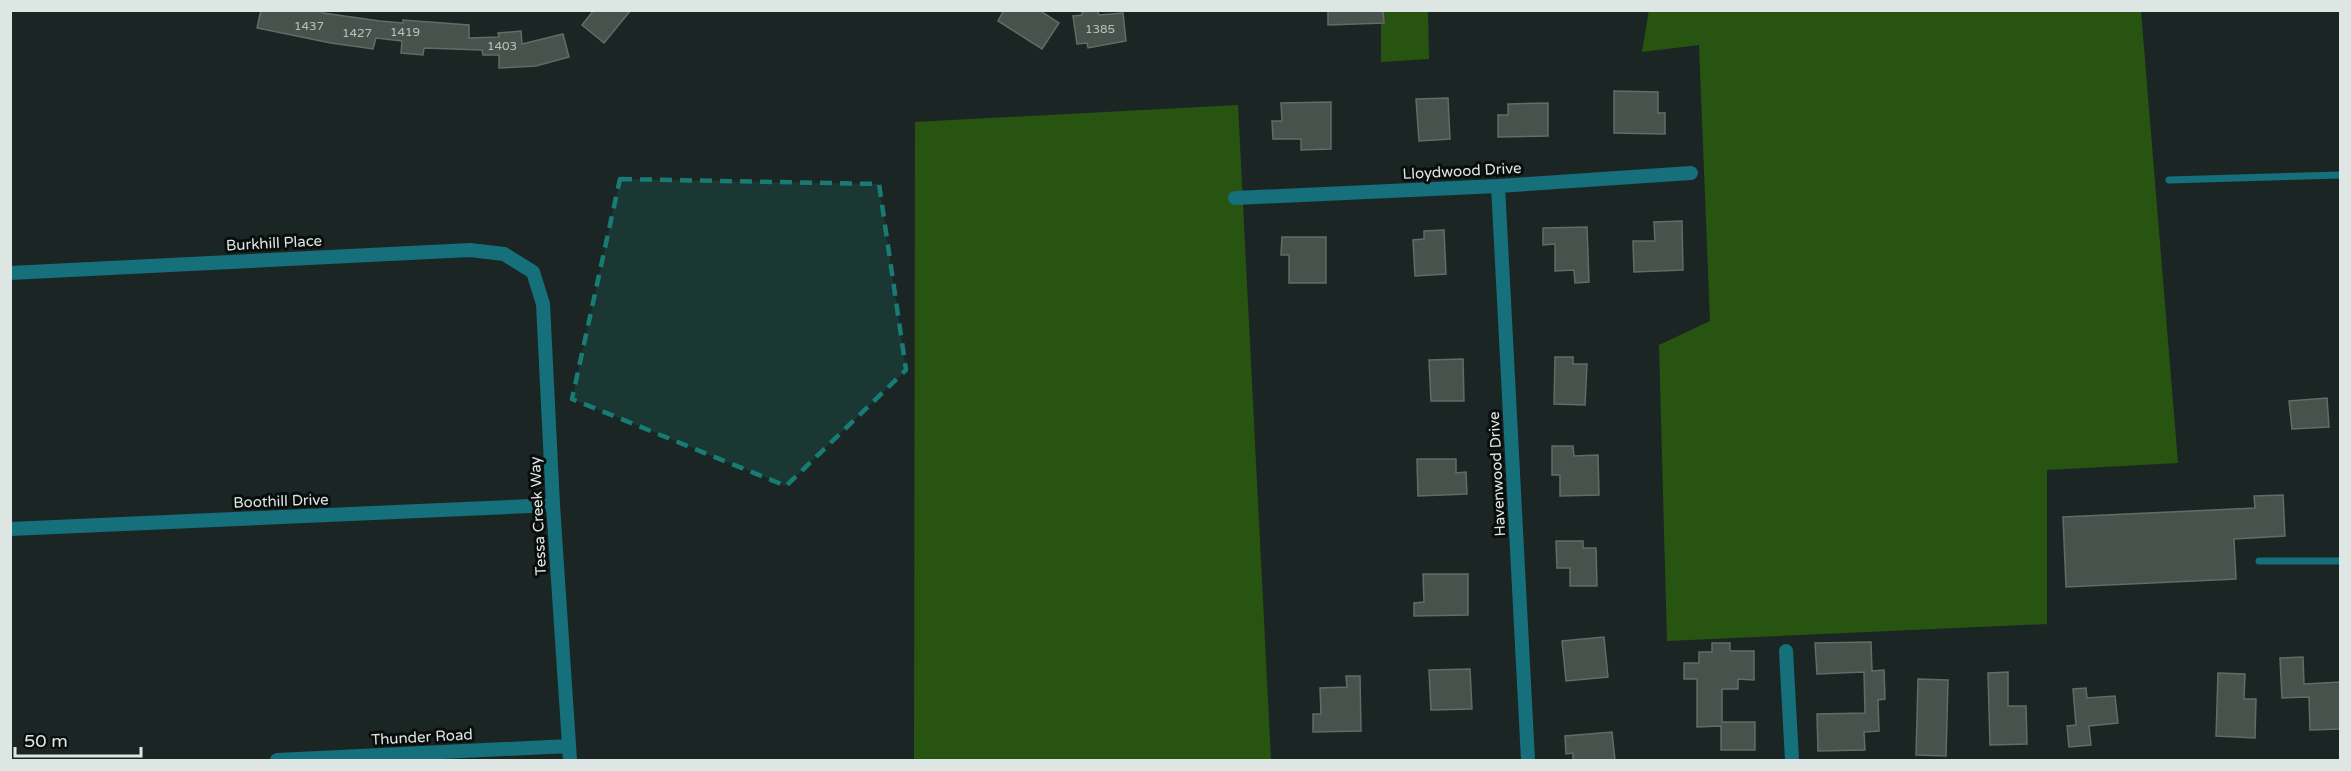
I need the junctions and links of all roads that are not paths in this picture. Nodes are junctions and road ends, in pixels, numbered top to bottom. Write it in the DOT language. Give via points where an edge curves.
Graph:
graph roads {
  1 [pos="1691,173"];
  2 [pos="2340,175"];
  3 [pos="2169,180"];
  4 [pos="1498,186"];
  5 [pos="1235,198"];
  6 [pos="533,272"];
  7 [pos="10,273"];
  8 [pos="553,506"];
  9 [pos="10,529"];
  10 [pos="2259,561"];
  11 [pos="2340,561"];
  12 [pos="1786,651"];
  13 [pos="568,746"];
  14 [pos="277,760"];
  15 [pos="570,760"];
  16 [pos="1528,760"];
  17 [pos="1792,760"];
  1 -- 4 [label="street, Lloydwood Drive"];
  2 -- 3 [label="lane"];
  4 -- 5 [label="street, Lloydwood Drive"];
  4 -- 16 [label="street, Havenwood Drive"];
  6 -- 7 [label="street, Burkhill Place" via="504,254 470,250"];
  6 -- 8 [label="street, Tessa Creek Way" via="543,304"];
  8 -- 9 [label="street, Boothill Drive"];
  8 -- 13 [label="street, Tessa Creek Way"];
  10 -- 11 [label="lane"];
  12 -- 17 [label="street"];
  13 -- 14 [label="street, Thunder Road"];
  13 -- 15 [label="street, Tessa Creek Way"];
}
